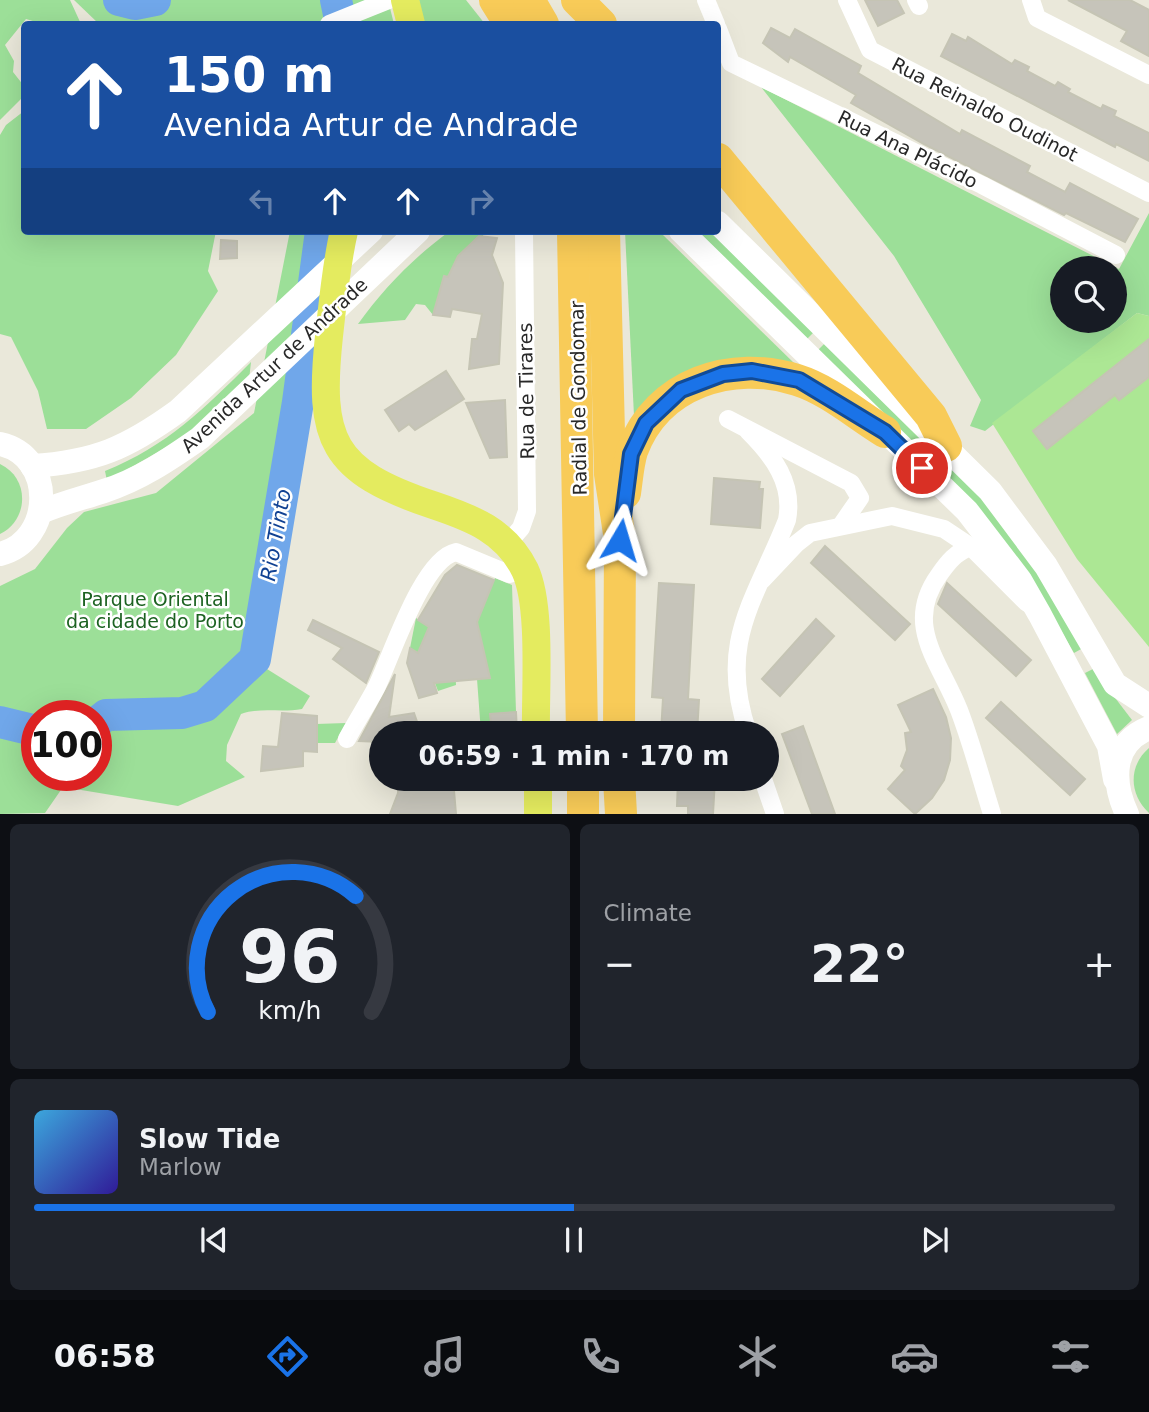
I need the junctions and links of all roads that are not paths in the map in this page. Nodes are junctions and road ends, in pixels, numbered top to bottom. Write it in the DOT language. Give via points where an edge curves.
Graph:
graph roads {
  1 [pos="389,0"];
  2 [pos="405,0"];
  3 [pos="495,0"];
  4 [pos="528,0"];
  5 [pos="577,0"];
  6 [pos="706,0"];
  7 [pos="847,0"];
  8 [pos="1031,0"];
  9 [pos="339,21"];
  10 [pos="410,21"];
  11 [pos="508,21"];
  12 [pos="541,21"];
  13 [pos="598,21"];
  14 [pos="715,21"];
  15 [pos="721,37"];
  16 [pos="1149,75"];
  17 [pos="721,163"];
  18 [pos="1149,193"];
  19 [pos="721,226"];
  20 [pos="343,235"];
  21 [pos="367,235"];
  22 [pos="414,235"];
  23 [pos="524,235"];
  24 [pos="685,235"];
  25 [pos="606,241"];
  26 [pos="574,243"];
  27 [pos="1116,255"];
  28 [pos="728,419"];
  29 [pos="748,431"];
  30 [pos="885,432"];
  31 [pos="0,444"];
  32 [pos="946,446"];
  33 [pos="32,466"];
  34 [pos="41,512"];
  35 [pos="842,524"];
  36 [pos="620,540"];
  37 [pos="507,544"];
  38 [pos="971,547"];
  39 [pos="0,554"];
  40 [pos="525,570"];
  41 [pos="762,580"];
  42 [pos="1040,615"];
  43 [pos="1149,706"];
  44 [pos="536,721"];
  45 [pos="582,721"];
  46 [pos="619,721"];
  47 [pos="744,721"];
  48 [pos="1149,728"];
  49 [pos="347,740"];
  50 [pos="1115,779"];
  51 [pos="538,791"];
  52 [pos="583,791"];
  53 [pos="620,791"];
  54 [pos="767,791"];
  55 [pos="538,814"];
  56 [pos="583,814"];
  57 [pos="621,814"];
  58 [pos="775,814"];
  59 [pos="992,814"];
  60 [pos="1126,814"];
  1 -- 9 [label="street"];
  2 -- 10 [label="main road"];
  3 -- 11 [label="highway"];
  4 -- 12 [label="highway"];
  5 -- 13 [label="highway"];
  6 -- 14 [label="street, Rua Ana Plácido"];
  7 -- 18 [label="street, Rua Reinaldo Oudinot" via="870,50"];
  8 -- 16 [label="street" via="1037,18"];
  15 -- 27 [label="street, Rua Ana Plácido" via="731,62"];
  17 -- 32 [label="highway" via="931,416"];
  19 -- 32 [label="main road"];
  20 -- 37 [label="main road" via="324,387 332,431 342,452 372,481 474,519"];
  21 -- 33 [label="main road, Avenida Artur de Andrade" via="178,411 144,436 94,458"];
  22 -- 34 [label="main road, Avenida Artur de Andrade" via="200,438 161,466"];
  23 -- 37 [label="street, Rua de Tirares" via="527,511 521,528"];
  24 -- 30 [label="main road"];
  25 -- 36 [label="highway, Radial de Gondomar" via="610,474"];
  26 -- 45 [label="highway, Radial de Gondomar"];
  28 -- 29 [label="street"];
  29 -- 35 [label="street" via="851,483 860,499"];
  29 -- 41 [label="street" via="783,476 789,506"];
  30 -- 36 [label="highway" via="799,380 752,371 702,380 670,400 637,439"];
  30 -- 42 [label="main road" via="967,511 1020,580"];
  31 -- 33 [label="main road" via="20,453"];
  32 -- 43 [label="main road" via="990,491 1046,566 1115,684"];
  33 -- 34 [label="main road" via="43,496"];
  34 -- 39 [label="main road" via="23,543"];
  35 -- 38 [label="street" via="892,516 918,520 944,528"];
  35 -- 41 [label="street" via="803,537"];
  36 -- 46 [label="highway, Radial de Gondomar"];
  37 -- 40 [label="main road"];
  38 -- 42 [label="street"];
  38 -- 59 [label="street" via="958,551 940,573 922,614"];
  40 -- 44 [label="main road" via="533,591"];
  40 -- 49 [label="street" via="509,574 456,552 435,568 389,647 375,690"];
  41 -- 47 [label="street" via="738,636 736,668"];
  42 -- 50 [label="main road" via="1108,746"];
  48 -- 50 [label="main road" via="1129,743"];
  50 -- 60 [label="main road"];
  51 -- 55 [label="main road"];
  52 -- 56 [label="highway"];
  53 -- 57 [label="highway"];
  54 -- 58 [label="street"];
}
